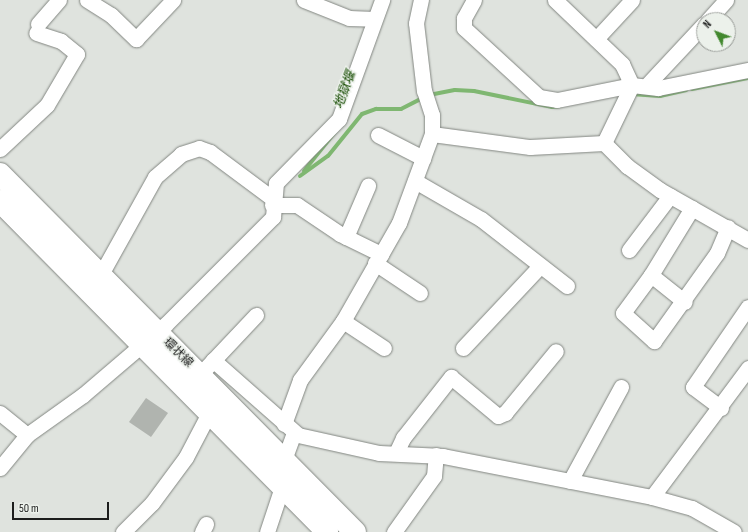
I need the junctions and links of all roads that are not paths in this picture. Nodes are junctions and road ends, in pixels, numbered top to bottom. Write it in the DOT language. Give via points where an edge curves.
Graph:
graph roads {
  1 [pos="59,0"];
  2 [pos="87,0"];
  3 [pos="173,0"];
  4 [pos="304,0"];
  5 [pos="382,0"];
  6 [pos="421,0"];
  7 [pos="474,0"];
  8 [pos="555,0"];
  9 [pos="632,0"];
  10 [pos="726,0"];
  11 [pos="715,12"];
  12 [pos="374,19"];
  13 [pos="696,32"];
  14 [pos="596,39"];
  15 [pos="748,70"];
  16 [pos="639,85"];
  17 [pos="432,134"];
  18 [pos="378,135"];
  19 [pos="604,143"];
  20 [pos="0,149"];
  21 [pos="423,158"];
  22 [pos="0,174"];
  23 [pos="415,181"];
  24 [pos="368,186"];
  25 [pos="670,196"];
  26 [pos="0,201"];
  27 [pos="272,201"];
  28 [pos="692,208"];
  29 [pos="728,227"];
  30 [pos="346,237"];
  31 [pos="748,240"];
  32 [pos="629,250"];
  33 [pos="378,258"];
  34 [pos="540,266"];
  35 [pos="651,275"];
  36 [pos="100,276"];
  37 [pos="567,286"];
  38 [pos="420,293"];
  39 [pos="685,302"];
  40 [pos="748,307"];
  41 [pos="256,315"];
  42 [pos="343,321"];
  43 [pos="149,339"];
  44 [pos="384,348"];
  45 [pos="463,348"];
  46 [pos="556,351"];
  47 [pos="207,367"];
  48 [pos="748,368"];
  49 [pos="621,387"];
  50 [pos="721,408"];
  51 [pos="209,412"];
  52 [pos="0,413"];
  53 [pos="289,429"];
  54 [pos="27,435"];
  55 [pos="396,453"];
  56 [pos="436,455"];
  57 [pos="284,460"];
  58 [pos="0,468"];
  59 [pos="570,481"];
  60 [pos="282,487"];
  61 [pos="652,497"];
  62 [pos="123,532"];
  63 [pos="267,532"];
  64 [pos="327,532"];
  65 [pos="356,532"];
  66 [pos="394,532"];
  67 [pos="734,532"];
  1 -- 20 [label="street" via="37,29 61,41 77,54 47,105"];
  2 -- 3 [label="street" via="111,16 136,39"];
  4 -- 12 [label="street" via="349,18"];
  5 -- 12 [label="street"];
  6 -- 17 [label="street" via="416,23 424,92 432,115"];
  7 -- 16 [label="street" via="464,18 464,28 539,97 557,100"];
  8 -- 14 [label="street"];
  9 -- 14 [label="street"];
  10 -- 11 [label="street"];
  12 -- 27 [label="street" via="339,119 276,183"];
  13 -- 16 [label="street"];
  14 -- 16 [label="street"];
  15 -- 16 [label="street" via="658,88"];
  16 -- 19 [label="street"];
  17 -- 19 [label="street" via="530,147"];
  17 -- 21 [label="street"];
  18 -- 21 [label="street"];
  19 -- 25 [label="street" via="627,166"];
  21 -- 23 [label="street"];
  22 -- 36 [label="street, 環状線"];
  23 -- 33 [label="street" via="399,223"];
  23 -- 34 [label="street" via="481,219"];
  24 -- 30 [label="street"];
  25 -- 28 [label="street"];
  25 -- 32 [label="street"];
  26 -- 43 [label="street, 環状線"];
  27 -- 30 [label="street" via="297,205"];
  27 -- 36 [label="street" via="210,152 199,148 180,154 155,177"];
  27 -- 43 [label="street" via="273,217"];
  28 -- 29 [label="street"];
  28 -- 35 [label="street"];
  29 -- 31 [label="street"];
  29 -- 39 [label="street" via="717,253"];
  30 -- 33 [label="street"];
  33 -- 38 [label="street"];
  33 -- 42 [label="street"];
  34 -- 37 [label="street"];
  34 -- 45 [label="street"];
  35 -- 39 [label="street"];
  35 -- 39 [label="street" via="623,312 654,341"];
  36 -- 43 [label="street, 環状線"];
  40 -- 50 [label="street" via="693,388"];
  41 -- 47 [label="street"];
  42 -- 44 [label="street"];
  42 -- 53 [label="street" via="300,380"];
  43 -- 47 [label="street, 環状線"];
  43 -- 51 [label="street, 環状線"];
  43 -- 54 [label="street" via="83,395"];
  46 -- 55 [label="street" via="505,413 498,416 451,377 403,438"];
  47 -- 53 [label="street"];
  47 -- 57 [label="street, 環状線"];
  48 -- 50 [label="street"];
  49 -- 59 [label="street"];
  50 -- 61 [label="street"];
  51 -- 60 [label="street, 環状線"];
  51 -- 62 [label="street" via="186,457 152,503"];
  52 -- 54 [label="street"];
  53 -- 55 [label="street" via="360,450"];
  53 -- 57 [label="street"];
  54 -- 58 [label="street"];
  55 -- 56 [label="street"];
  56 -- 59 [label="street"];
  56 -- 66 [label="street" via="434,476"];
  57 -- 60 [label="street"];
  57 -- 65 [label="street, 環状線"];
  59 -- 61 [label="street"];
  60 -- 63 [label="street"];
  60 -- 64 [label="street, 環状線"];
  61 -- 67 [label="street" via="692,508"];
}
